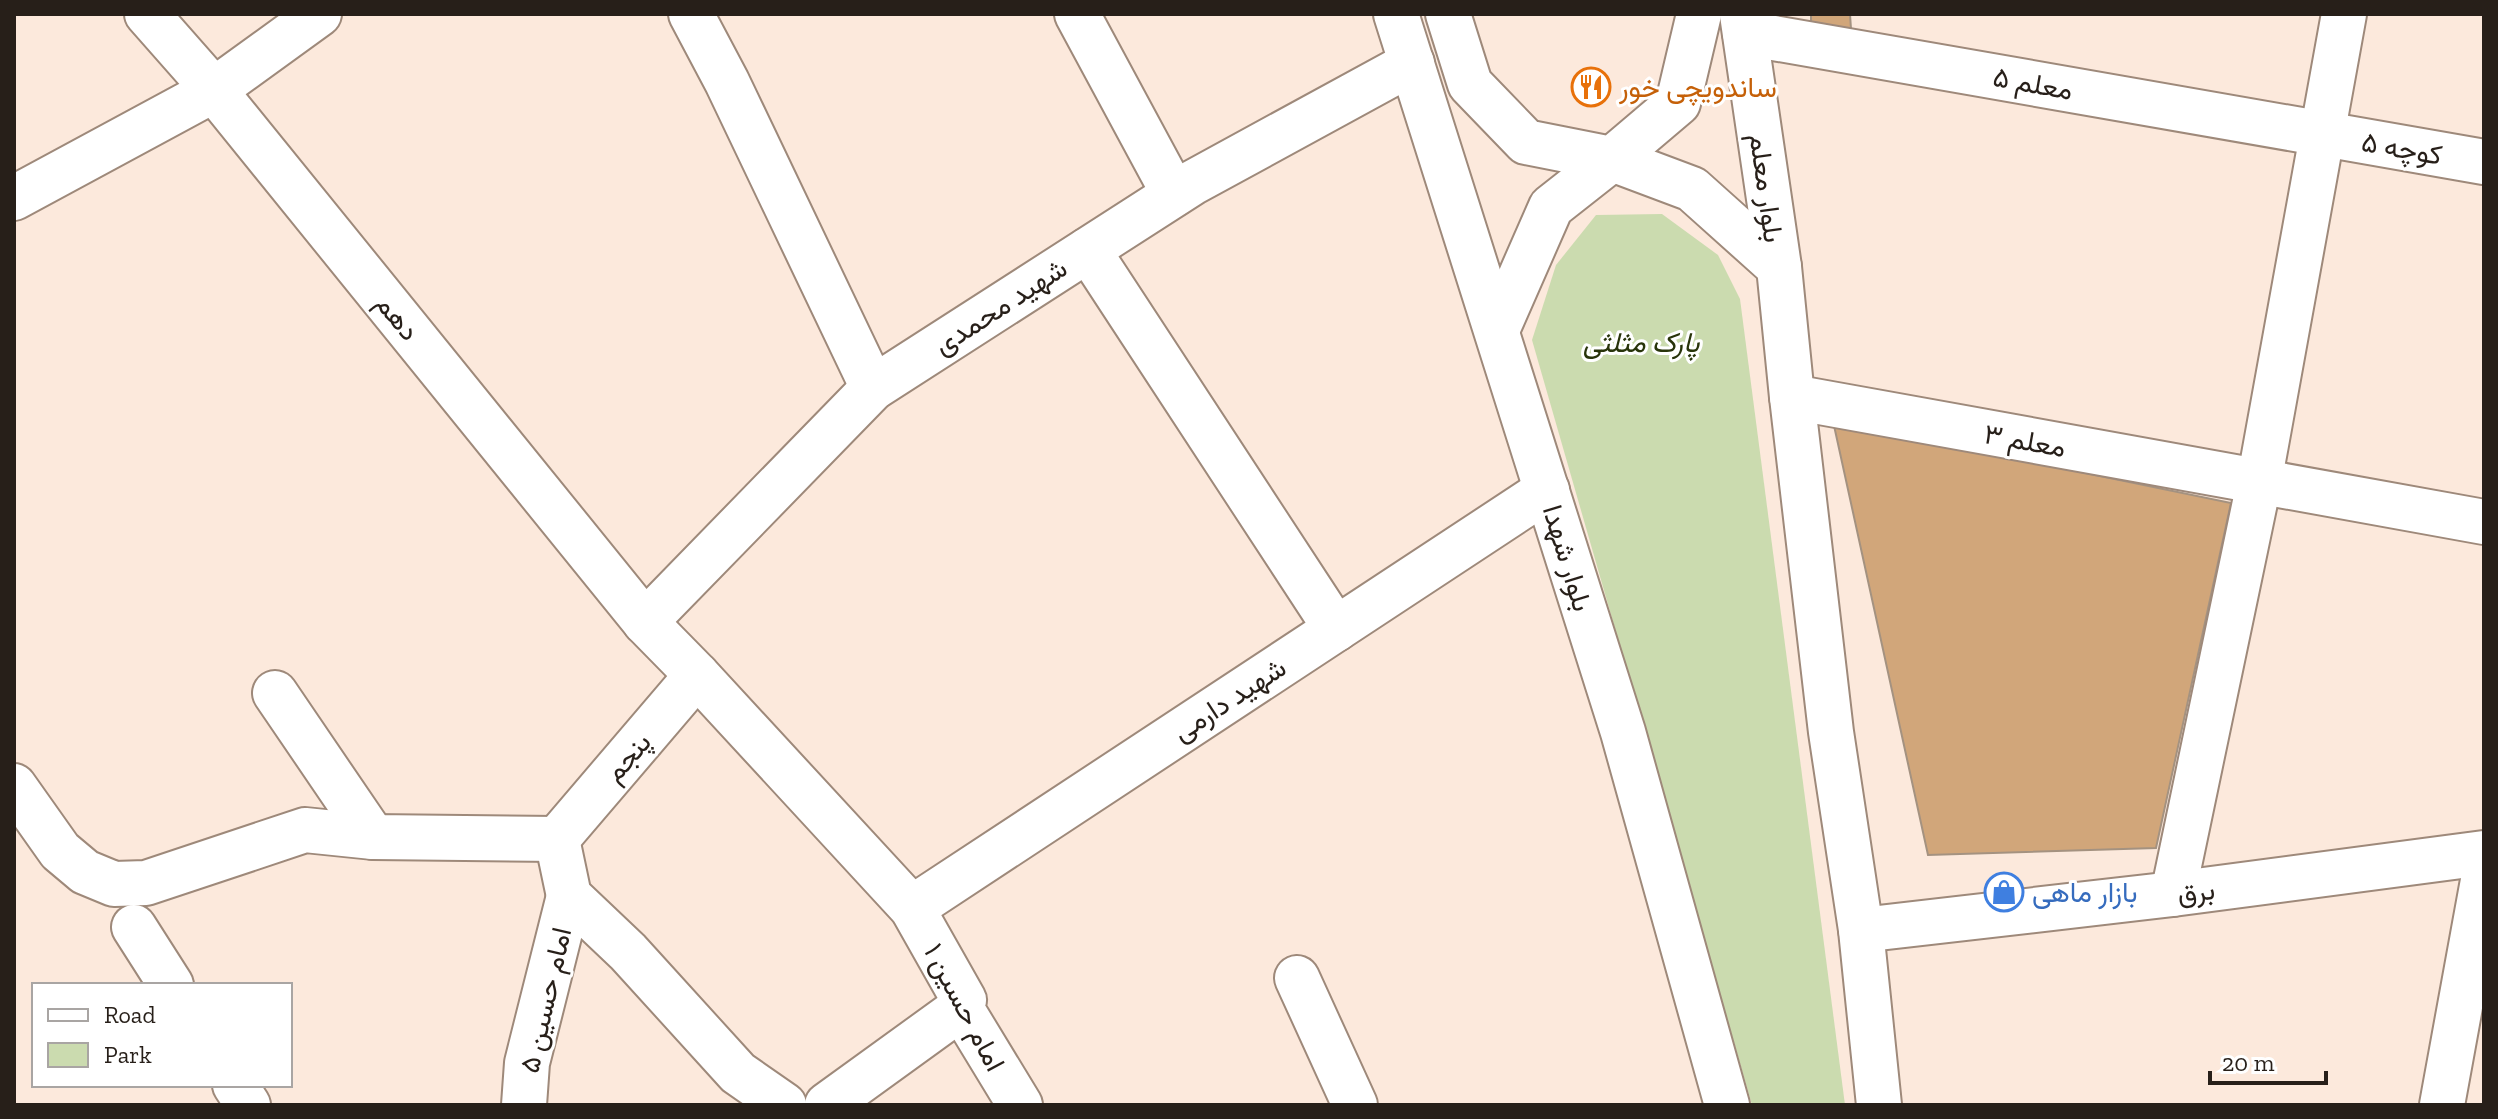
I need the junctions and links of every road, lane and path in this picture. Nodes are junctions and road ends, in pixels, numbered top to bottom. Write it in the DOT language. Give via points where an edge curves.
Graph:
graph roads {
  1 [pos="147,14"];
  2 [pos="319,14"];
  3 [pos="691,14"];
  4 [pos="1077,14"];
  5 [pos="1396,14"];
  6 [pos="1448,14"];
  7 [pos="1699,14"];
  8 [pos="2344,14"];
  9 [pos="1744,23"];
  10 [pos="1412,63"];
  11 [pos="214,90"];
  12 [pos="2321,134"];
  13 [pos="1612,159"];
  14 [pos="2484,162"];
  15 [pos="1174,194"];
  16 [pos="14,198"];
  17 [pos="1088,250"];
  18 [pos="1779,267"];
  19 [pos="1497,330"];
  20 [pos="873,388"];
  21 [pos="1792,397"];
  22 [pos="2259,483"];
  23 [pos="1547,490"];
  24 [pos="2484,522"];
  25 [pos="645,622"];
  26 [pos="1336,629"];
  27 [pos="697,675"];
  28 [pos="275,693"];
  29 [pos="14,786"];
  30 [pos="373,837"];
  31 [pos="557,839"];
  32 [pos="2484,853"];
  33 [pos="2484,875"];
  34 [pos="2173,894"];
  35 [pos="569,896"];
  36 [pos="912,908"];
  37 [pos="134,927"];
  38 [pos="1861,930"];
  39 [pos="1297,978"];
  40 [pos="170,983"];
  41 [pos="961,1008"];
  42 [pos="236,1087"];
  43 [pos="248,1105"];
  44 [pos="524,1105"];
  45 [pos="784,1105"];
  46 [pos="827,1105"];
  47 [pos="1020,1105"];
  48 [pos="1355,1105"];
  49 [pos="1727,1105"];
  50 [pos="1879,1105"];
  51 [pos="2442,1105"];
  1 -- 11 [label="street, دهم"];
  2 -- 11 [label="street"];
  3 -- 20 [label="street"];
  4 -- 15 [label="street"];
  5 -- 10 [label="street, بلوار شهدا"];
  6 -- 13 [label="street" via="1470,84 1526,142"];
  7 -- 13 [label="street" via="1678,103"];
  8 -- 12 [label="street"];
  9 -- 12 [label="street, معلم ۵"];
  9 -- 18 [label="street, بلوار معلم"];
  10 -- 15 [label="street, شهید محمدی"];
  10 -- 19 [label="street, بلوار شهدا"];
  11 -- 16 [label="street"];
  11 -- 25 [label="street, دهم"];
  12 -- 14 [label="street, کوچه ۵"];
  12 -- 22 [label="street"];
  13 -- 18 [label="street" via="1692,189"];
  13 -- 19 [label="street" via="1551,207"];
  15 -- 17 [label="street, شهید محمدی"];
  17 -- 20 [label="street, شهید محمدی"];
  17 -- 26 [label="street"];
  18 -- 21 [label="street"];
  19 -- 23 [label="street, بلوار شهدا"];
  20 -- 25 [label="street, شهید محمدی"];
  21 -- 22 [label="street, معلم ۳"];
  21 -- 38 [label="street" via="1831,732"];
  22 -- 24 [label="street, معلم ۳"];
  22 -- 34 [label="street"];
  23 -- 26 [label="street, شهید دارمی"];
  23 -- 49 [label="street, بلوار شهدا" via="1623,732"];
  25 -- 27 [label="street, دهم"];
  26 -- 36 [label="street, شهید دارمی"];
  27 -- 31 [label="street, پنجم"];
  27 -- 36 [label="street, دهم"];
  28 -- 30 [label="street"];
  29 -- 30 [label="street" via="60,851 85,872 114,884 146,883 305,830"];
  30 -- 31 [label="street"];
  31 -- 35 [label="street"];
  32 -- 34 [label="street, برق"];
  33 -- 51 [label="street"];
  34 -- 38 [label="street, برق"];
  35 -- 44 [label="street, امام حسین ۵" via="527,1063"];
  35 -- 45 [label="street" via="628,952 738,1073"];
  36 -- 41 [label="street, امام حسین ۱" via="964,1000"];
  37 -- 40 [label="street"];
  38 -- 50 [label="street"];
  39 -- 48 [label="street"];
  41 -- 46 [label="street"];
  41 -- 47 [label="street, امام حسین ۱"];
  42 -- 43 [label="street"];
}
